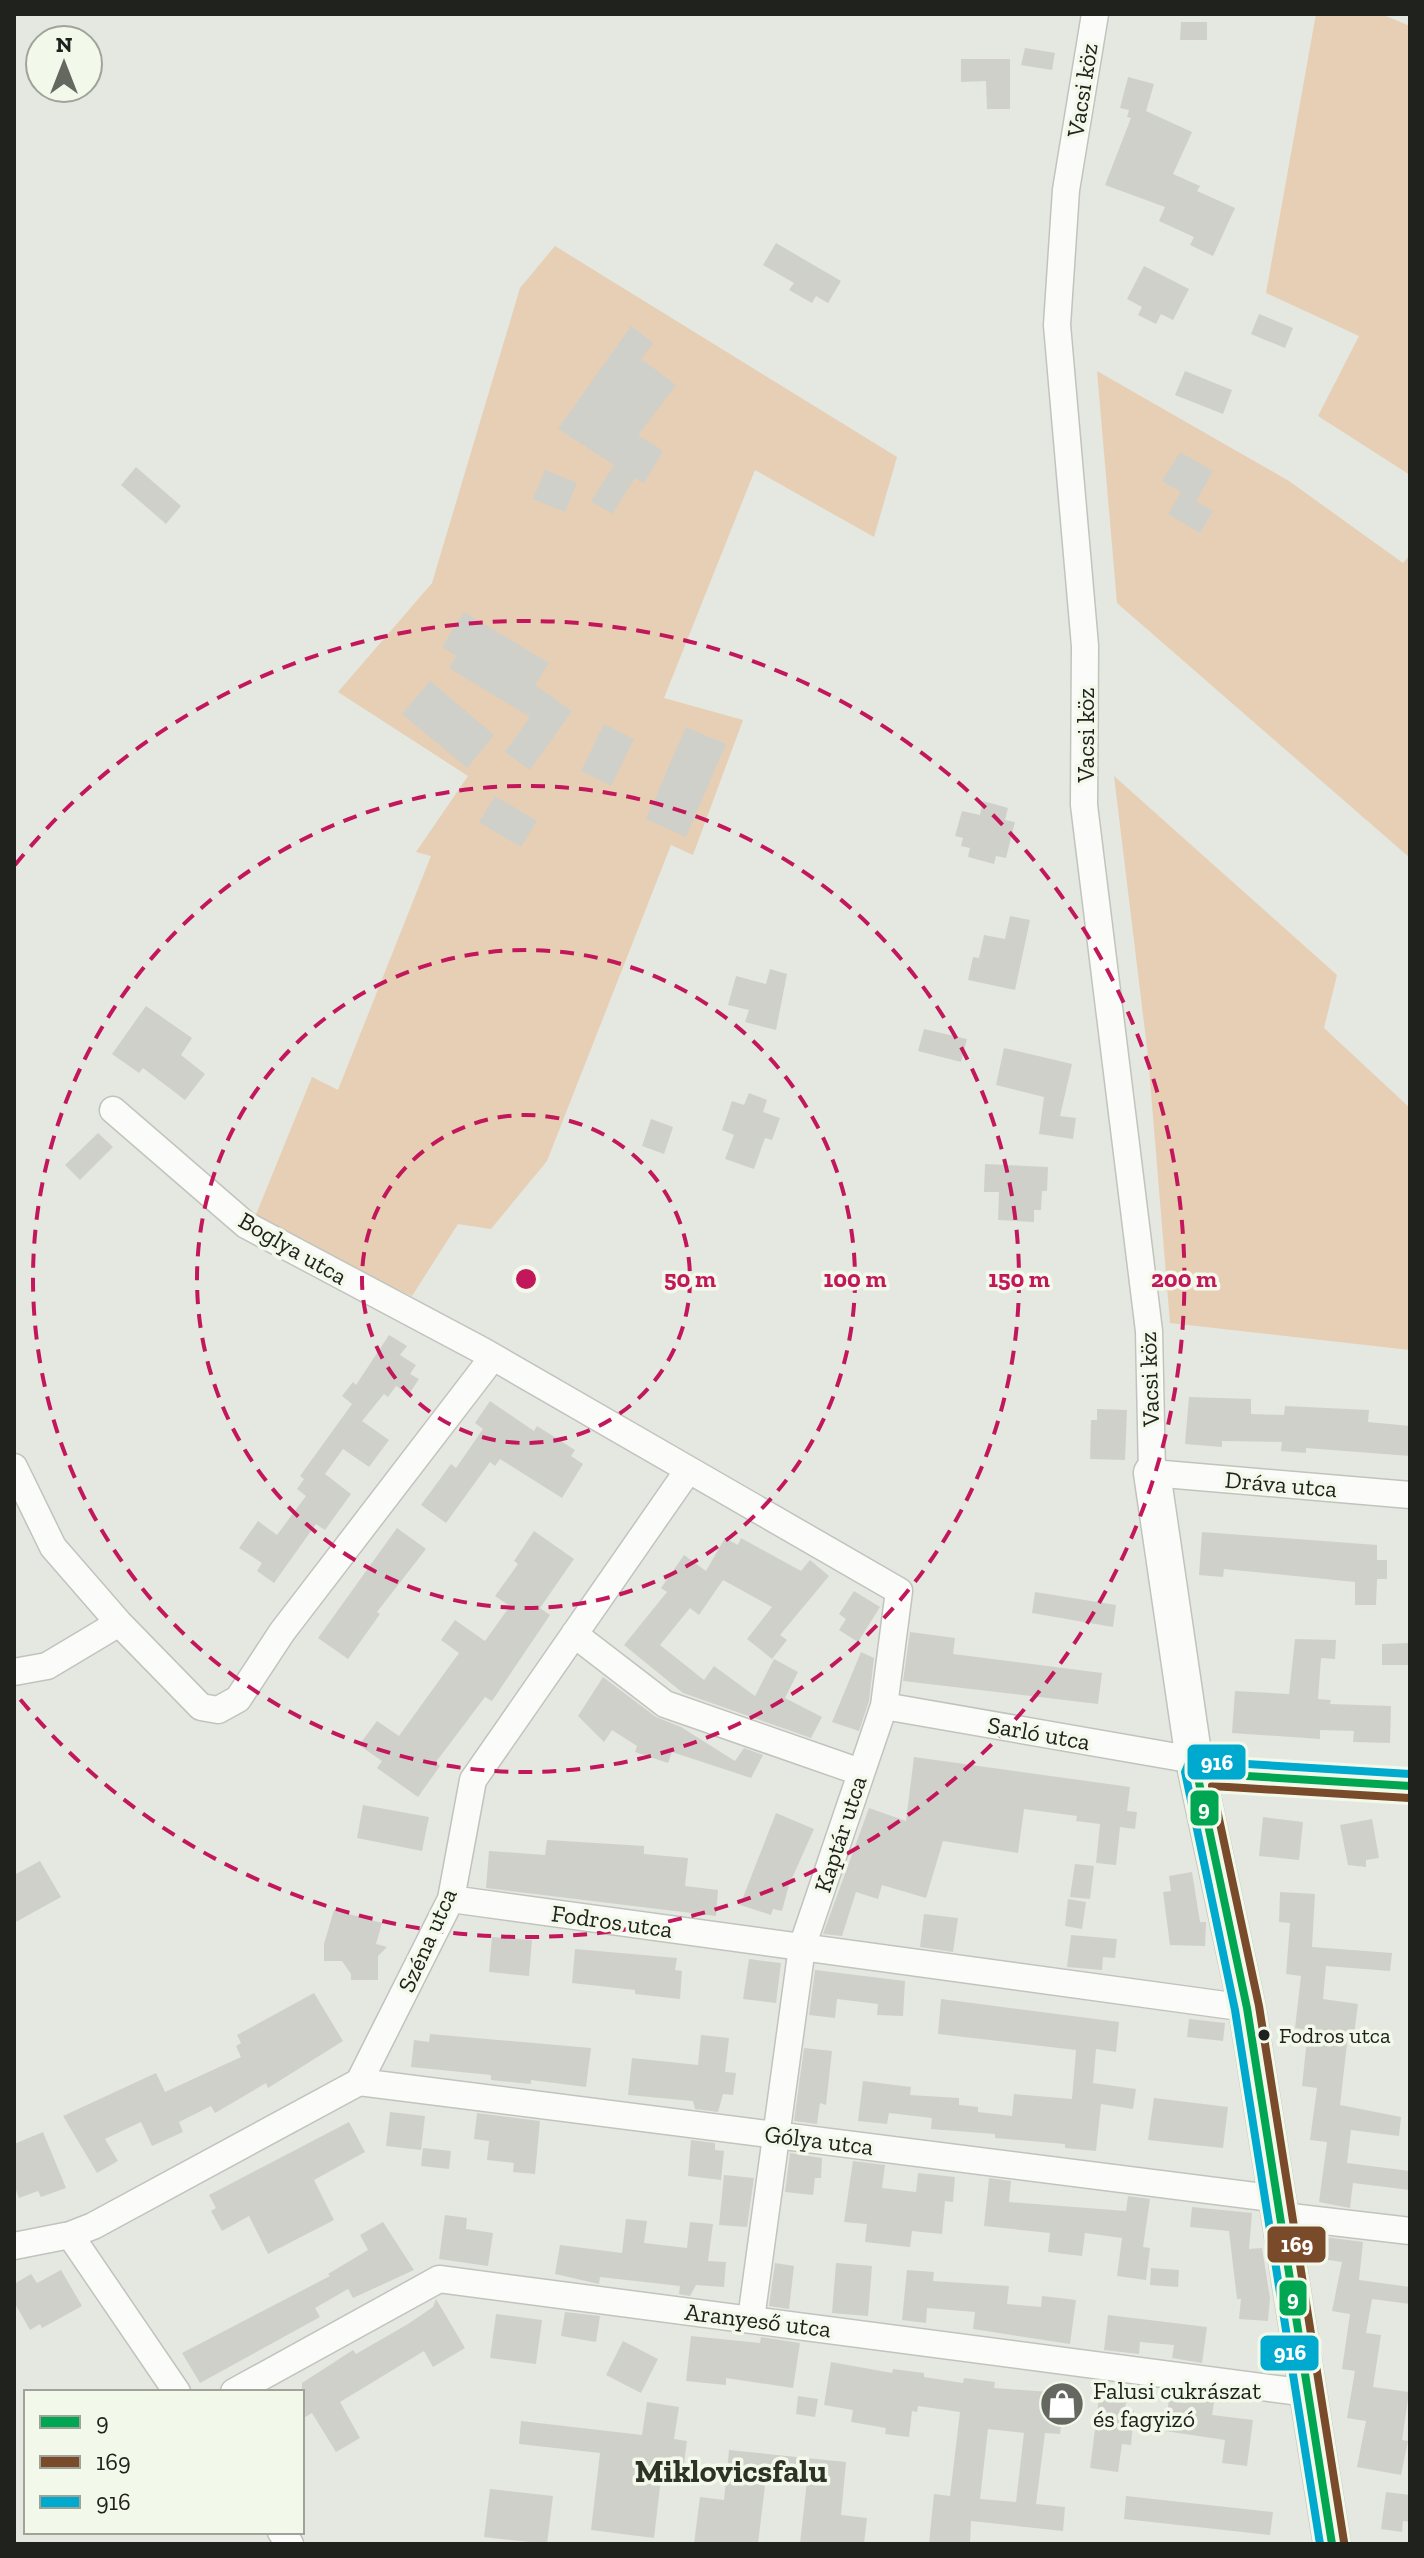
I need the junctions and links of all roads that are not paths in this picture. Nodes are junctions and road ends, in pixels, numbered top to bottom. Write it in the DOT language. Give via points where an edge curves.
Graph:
graph roads {
  1 [pos="1095,14"];
  2 [pos="113,1110"];
  3 [pos="493,1357"];
  4 [pos="14,1467"];
  5 [pos="687,1472"];
  6 [pos="1152,1473"];
  7 [pos="1410,1495"];
  8 [pos="119,1623"];
  9 [pos="574,1634"];
  10 [pos="14,1672"];
  11 [pos="884,1706"];
  12 [pos="1196,1766"];
  13 [pos="860,1772"];
  14 [pos="1410,1786"];
  15 [pos="451,1899"];
  16 [pos="802,1947"];
  17 [pos="1247,2008"];
  18 [pos="359,2082"];
  19 [pos="776,2135"];
  20 [pos="1280,2208"];
  21 [pos="1410,2231"];
  22 [pos="70,2235"];
  23 [pos="14,2246"];
  24 [pos="751,2319"];
  25 [pos="176,2390"];
  26 [pos="238,2390"];
  27 [pos="1308,2393"];
  28 [pos="1332,2544"];
  1 -- 6 [label="street, Vacsi köz" via="1066,190 1057,325 1085,646 1084,805 1149,1331"];
  2 -- 3 [label="street, Boglya utca" via="246,1225"];
  3 -- 5 [label="street, Boglya utca"];
  3 -- 8 [label="street" via="282,1632 238,1699 218,1710 201,1707"];
  4 -- 8 [label="street" via="53,1547"];
  5 -- 9 [label="street, Széna utca"];
  5 -- 11 [label="street, Kaptár utca" via="899,1591"];
  6 -- 7 [label="street, Dráva utca"];
  6 -- 12 [label="street, Vacsi köz"];
  8 -- 10 [label="street" via="47,1666"];
  9 -- 13 [label="street" via="665,1704"];
  9 -- 15 [label="street, Széna utca" via="473,1780"];
  11 -- 12 [label="street, Sarló utca"];
  11 -- 13 [label="street, Kaptár utca"];
  12 -- 14 [label="street, Sarló utca"];
  12 -- 17 [label="street, Vacsi köz"];
  13 -- 16 [label="street, Kaptár utca"];
  15 -- 16 [label="street, Fodros utca"];
  15 -- 18 [label="street, Széna utca"];
  16 -- 17 [label="street, Fodros utca"];
  16 -- 19 [label="street, Kaptár utca"];
  17 -- 20 [label="street, Vacsi köz"];
  18 -- 19 [label="street, Gólya utca"];
  18 -- 22 [label="street"];
  19 -- 20 [label="street, Gólya utca"];
  19 -- 24 [label="street, Kaptár utca"];
  20 -- 21 [label="street, Gólya utca"];
  20 -- 27 [label="street, Vacsi köz"];
  22 -- 23 [label="street"];
  22 -- 25 [label="street"];
  24 -- 26 [label="street, Aranyeső utca" via="439,2279"];
  24 -- 27 [label="street, Aranyeső utca"];
  27 -- 28 [label="street, Vacsi köz"];
}
